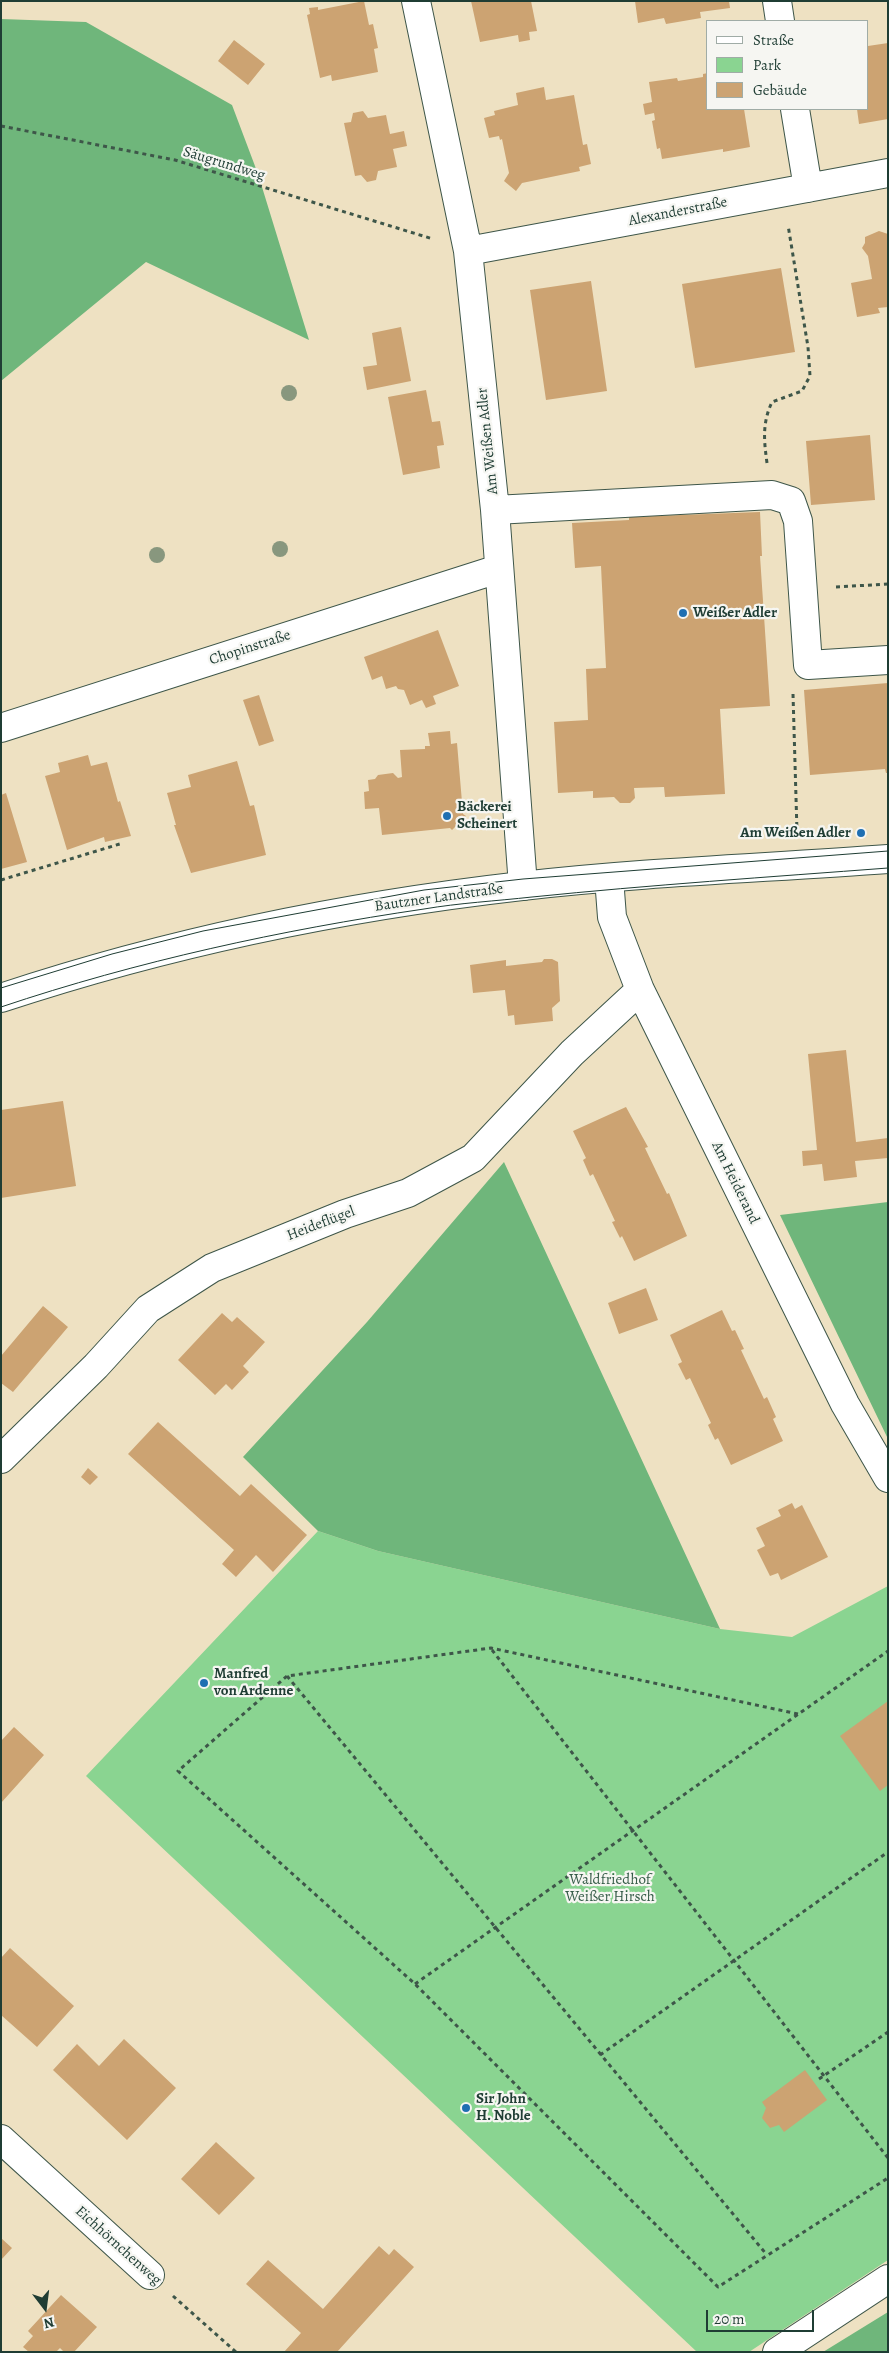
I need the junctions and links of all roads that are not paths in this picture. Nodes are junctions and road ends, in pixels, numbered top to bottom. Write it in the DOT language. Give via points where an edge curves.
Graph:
graph roads {
  1 [pos="416,1"];
  2 [pos="777,1"];
  3 [pos="780,20"];
  4 [pos="795,110"];
  5 [pos="888,174"];
  6 [pos="795,190"];
  7 [pos="468,251"];
  8 [pos="495,510"];
  9 [pos="498,568"];
  10 [pos="888,660"];
  11 [pos="1,728"];
  12 [pos="888,859"];
  13 [pos="609,878"];
  14 [pos="523,886"];
  15 [pos="640,990"];
  16 [pos="1,998"];
  17 [pos="1,1459"];
  18 [pos="888,1478"];
  19 [pos="1,2139"];
  20 [pos="150,2275"];
  21 [pos="888,2279"];
  22 [pos="777,2352"];
  1 -- 7 [label="street, Am Weißen Adler"];
  2 -- 3 [label="street"];
  4 -- 6 [label="street"];
  5 -- 6 [label="street, Alexanderstraße"];
  6 -- 7 [label="street, Alexanderstraße"];
  7 -- 8 [label="street, Am Weißen Adler"];
  8 -- 9 [label="street, Am Weißen Adler"];
  8 -- 10 [label="street" via="772,495 791,501 798,521 808,665"];
  9 -- 11 [label="street, Chopinstraße"];
  9 -- 14 [label="street, Am Weißen Adler"];
  12 -- 13 [label="street, Bautzner Landstraße"];
  13 -- 14 [label="street, Bautzner Landstraße"];
  13 -- 15 [label="street, Am Heiderand" via="612,917"];
  14 -- 16 [label="street, Bautzner Landstraße" via="338,913 206,940"];
  15 -- 17 [label="street, Heideflügel" via="572,1053 473,1158 408,1193 345,1214 212,1268 148,1309 96,1366"];
  15 -- 18 [label="street, Am Heiderand" via="845,1404"];
  19 -- 20 [label="street, Eichhörnchenweg"];
  21 -- 22 [label="street"];
}
